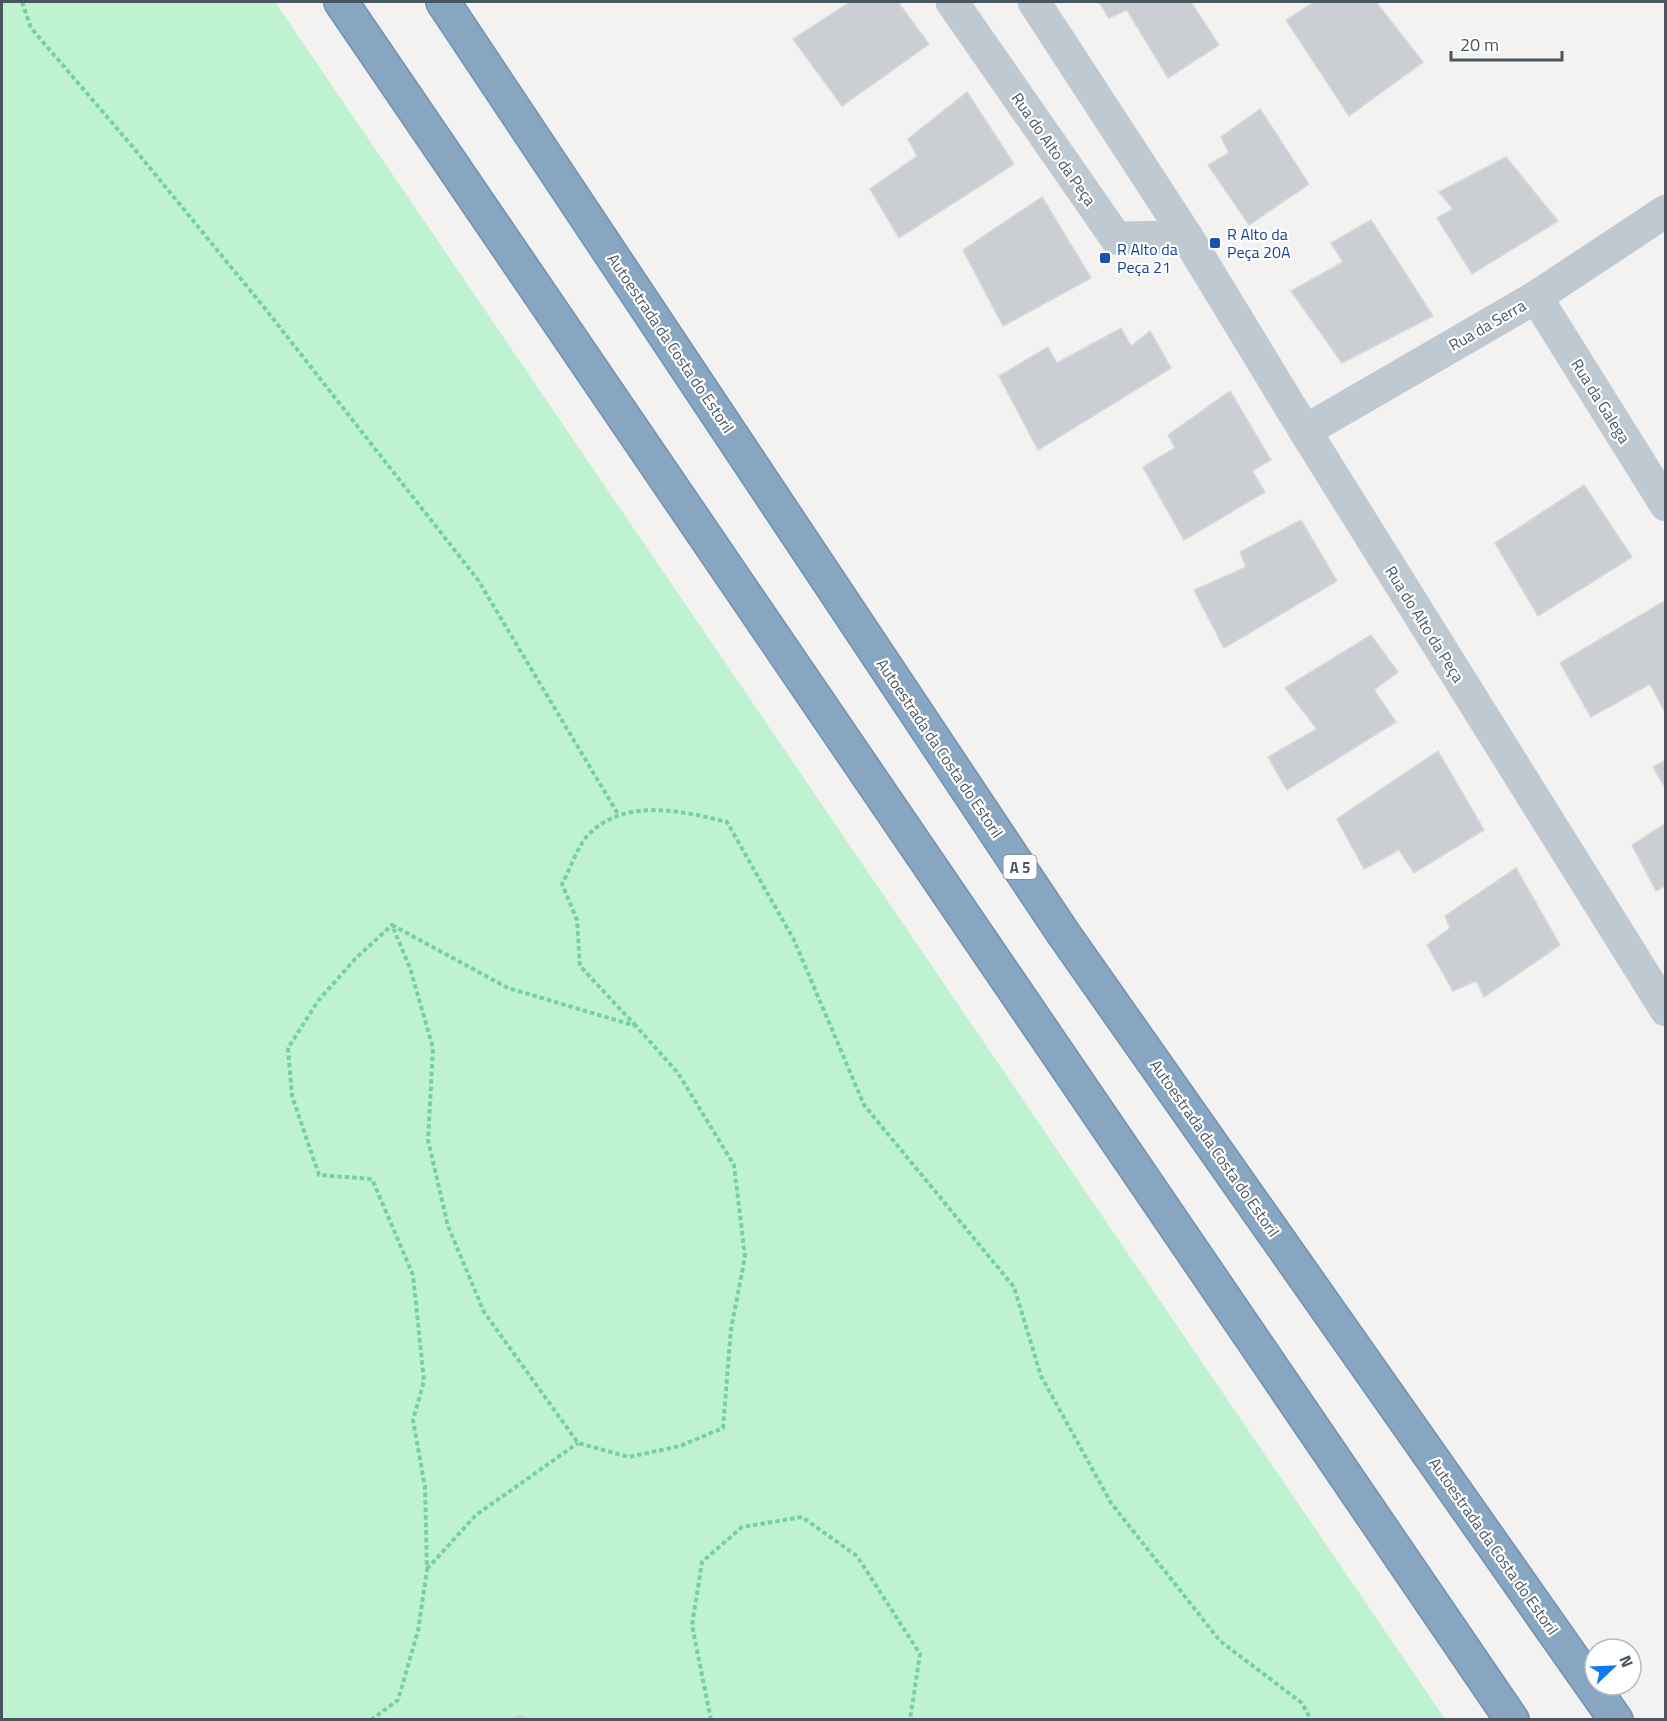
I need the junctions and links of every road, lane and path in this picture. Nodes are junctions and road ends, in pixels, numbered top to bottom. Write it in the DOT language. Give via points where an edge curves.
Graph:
graph roads {
  1 [pos="22,2"];
  2 [pos="341,2"];
  3 [pos="443,2"];
  4 [pos="952,2"];
  5 [pos="1034,2"];
  6 [pos="1665,211"];
  7 [pos="1187,237"];
  8 [pos="1536,297"];
  9 [pos="1305,431"];
  10 [pos="1665,505"];
  11 [pos="618,814"];
  12 [pos="392,925"];
  13 [pos="1665,1010"];
  14 [pos="636,1026"];
  15 [pos="578,1443"];
  16 [pos="427,1570"];
  17 [pos="371,1719"];
  18 [pos="711,1719"];
  19 [pos="910,1719"];
  20 [pos="1311,1719"];
  21 [pos="1512,1719"];
  22 [pos="1616,1719"];
  1 -- 11 [label="path" via="31,28 267,311 478,580"];
  2 -- 21 [label="highway"];
  3 -- 22 [label="highway, Autoestrada da Costa do Estoril / A 5" via="1063,933"];
  4 -- 7 [label="street, Rua do Alto da Peça" via="1116,238"];
  5 -- 7 [label="street, Rua do Alto da Peça"];
  6 -- 8 [label="street, Rua da Serra"];
  7 -- 9 [label="street, Rua do Alto da Peça"];
  8 -- 9 [label="street, Rua da Serra"];
  8 -- 10 [label="street, Rua da Galega"];
  9 -- 13 [label="street, Rua do Alto da Peça"];
  11 -- 14 [label="path" via="587,836 562,884 577,920 580,966"];
  11 -- 20 [label="path" via="676,809 727,822 794,940 864,1104 1014,1287 1041,1376 1111,1503 1221,1641 1302,1703"];
  12 -- 14 [label="path" via="508,988"];
  12 -- 15 [label="path" via="410,968 433,1048 428,1140 448,1226 484,1312"];
  12 -- 16 [label="path" via="318,1001 288,1048 292,1096 319,1175 372,1179 412,1275 424,1380 413,1420 425,1487"];
  14 -- 15 [label="path" via="678,1073 734,1165 744,1257 731,1329 723,1428 680,1446 629,1457"];
  15 -- 16 [label="path" via="476,1515"];
  16 -- 17 [label="path" via="418,1631 398,1700"];
  18 -- 19 [label="path" via="692,1624 702,1562 742,1527 802,1517 857,1556 920,1654"];
}
